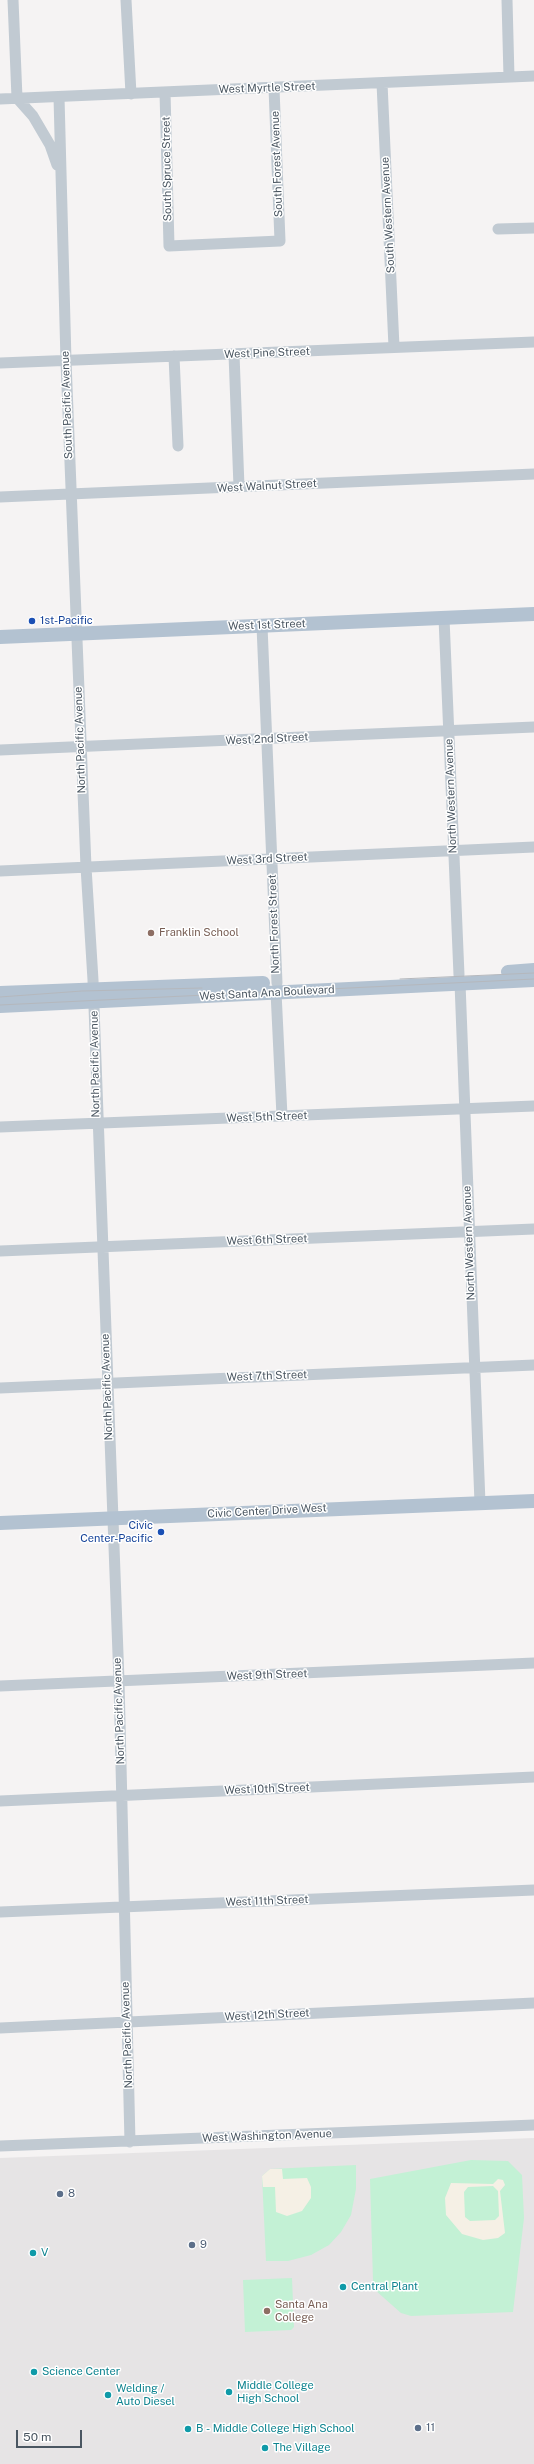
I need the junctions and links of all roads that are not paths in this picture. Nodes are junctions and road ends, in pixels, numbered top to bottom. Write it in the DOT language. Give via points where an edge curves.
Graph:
graph roads {
  1 [pos="13,0"];
  2 [pos="126,0"];
  3 [pos="507,0"];
  4 [pos="534,76"];
  5 [pos="509,78"];
  6 [pos="382,83"];
  7 [pos="274,88"];
  8 [pos="165,92"];
  9 [pos="131,94"];
  10 [pos="60,97"];
  11 [pos="17,98"];
  12 [pos="0,99"];
  13 [pos="60,176"];
  14 [pos="534,228"];
  15 [pos="498,229"];
  16 [pos="169,246"];
  17 [pos="534,342"];
  18 [pos="394,347"];
  19 [pos="234,354"];
  20 [pos="174,356"];
  21 [pos="66,361"];
  22 [pos="0,364"];
  23 [pos="178,446"];
  24 [pos="534,474"];
  25 [pos="239,487"];
  26 [pos="71,494"];
  27 [pos="0,497"];
  28 [pos="534,614"];
  29 [pos="444,618"];
  30 [pos="262,626"];
  31 [pos="76,633"];
  32 [pos="0,637"];
  33 [pos="534,727"];
  34 [pos="449,730"];
  35 [pos="267,739"];
  36 [pos="81,747"];
  37 [pos="0,750"];
  38 [pos="534,847"];
  39 [pos="453,850"];
  40 [pos="271,858"];
  41 [pos="86,867"];
  42 [pos="0,870"];
  43 [pos="534,970"];
  44 [pos="459,979"];
  45 [pos="534,980"];
  46 [pos="276,988"];
  47 [pos="0,993"];
  48 [pos="93,996"];
  49 [pos="0,1006"];
  50 [pos="534,1106"];
  51 [pos="464,1110"];
  52 [pos="282,1116"];
  53 [pos="96,1123"];
  54 [pos="0,1127"];
  55 [pos="534,1229"];
  56 [pos="469,1232"];
  57 [pos="102,1247"];
  58 [pos="0,1251"];
  59 [pos="534,1365"];
  60 [pos="475,1368"];
  61 [pos="107,1383"];
  62 [pos="0,1388"];
  63 [pos="534,1501"];
  64 [pos="480,1503"];
  65 [pos="112,1518"];
  66 [pos="0,1523"];
  67 [pos="534,1664"];
  68 [pos="119,1681"];
  69 [pos="0,1686"];
  70 [pos="534,1777"];
  71 [pos="122,1795"];
  72 [pos="0,1801"];
  73 [pos="534,1890"];
  74 [pos="124,1906"];
  75 [pos="0,1912"];
  76 [pos="534,2003"];
  77 [pos="126,2021"];
  78 [pos="0,2028"];
  79 [pos="534,2125"];
  80 [pos="130,2142"];
  81 [pos="0,2146"];
  1 -- 11 [label="street"];
  2 -- 9 [label="street"];
  3 -- 5 [label="street"];
  4 -- 5 [label="street, West Myrtle Street"];
  5 -- 6 [label="street, West Myrtle Street"];
  6 -- 7 [label="street, West Myrtle Street"];
  6 -- 18 [label="street, South Western Avenue"];
  7 -- 8 [label="street, West Myrtle Street"];
  7 -- 16 [label="street, South Forest Avenue" via="280,241"];
  8 -- 9 [label="street, West Myrtle Street"];
  8 -- 16 [label="street, South Spruce Street"];
  9 -- 10 [label="street, West Myrtle Street"];
  10 -- 11 [label="street, West Myrtle Street"];
  10 -- 13 [label="street, South Pacific Avenue"];
  11 -- 12 [label="street, West Myrtle Street"];
  11 -- 13 [label="street, South Pacific Avenue" via="34,116 50,145"];
  13 -- 21 [label="street, South Pacific Avenue"];
  14 -- 15 [label="street"];
  17 -- 18 [label="street, West Pine Street"];
  18 -- 19 [label="street, West Pine Street"];
  19 -- 20 [label="street, West Pine Street"];
  19 -- 25 [label="street"];
  20 -- 21 [label="street, West Pine Street"];
  20 -- 23 [label="street"];
  21 -- 22 [label="street, West Pine Street"];
  21 -- 26 [label="street, South Pacific Avenue"];
  24 -- 25 [label="street, West Walnut Street"];
  25 -- 26 [label="street, West Walnut Street"];
  26 -- 27 [label="street, West Walnut Street"];
  26 -- 31 [label="street, South Pacific Avenue"];
  28 -- 29 [label="main road, West 1st Street"];
  29 -- 30 [label="main road, West 1st Street"];
  29 -- 34 [label="street, North Western Avenue"];
  30 -- 31 [label="main road, West 1st Street"];
  30 -- 35 [label="street, North Forest Street"];
  31 -- 32 [label="main road, West 1st Street"];
  31 -- 36 [label="street, North Pacific Avenue"];
  33 -- 34 [label="street, West 2nd Street"];
  34 -- 35 [label="street, West 2nd Street"];
  34 -- 39 [label="street, North Western Avenue"];
  35 -- 36 [label="street, West 2nd Street"];
  35 -- 40 [label="street, North Forest Street"];
  36 -- 37 [label="street, West 2nd Street"];
  36 -- 41 [label="street, North Pacific Avenue"];
  38 -- 39 [label="street, West 3rd Street"];
  39 -- 40 [label="street, West 3rd Street"];
  39 -- 44 [label="street, North Western Avenue"];
  40 -- 41 [label="street, West 3rd Street"];
  40 -- 46 [label="street, North Forest Street"];
  41 -- 42 [label="street, West 3rd Street"];
  41 -- 48 [label="street, North Pacific Avenue"];
  43 -- 44 [label="main road, West Santa Ana Boulevard"];
  44 -- 45 [label="main road, West Santa Ana Boulevard"];
  44 -- 46 [label="main road, West Santa Ana Boulevard"];
  44 -- 51 [label="street, North Western Avenue"];
  46 -- 48 [label="main road, West Santa Ana Boulevard"];
  46 -- 52 [label="street, North Forest Street"];
  47 -- 48 [label="main road, West Santa Ana Boulevard"];
  48 -- 49 [label="main road, West Santa Ana Boulevard"];
  48 -- 53 [label="street, North Pacific Avenue"];
  50 -- 51 [label="street, West 5th Street"];
  51 -- 52 [label="street, West 5th Street"];
  51 -- 56 [label="street, North Western Avenue"];
  52 -- 53 [label="street, West 5th Street"];
  53 -- 54 [label="street, West 5th Street"];
  53 -- 57 [label="street, North Pacific Avenue"];
  55 -- 56 [label="street, West 6th Street"];
  56 -- 57 [label="street, West 6th Street"];
  56 -- 60 [label="street, North Western Avenue"];
  57 -- 58 [label="street, West 6th Street"];
  57 -- 61 [label="street, North Pacific Avenue"];
  59 -- 60 [label="street, West 7th Street"];
  60 -- 61 [label="street, West 7th Street"];
  60 -- 64 [label="street, North Western Avenue"];
  61 -- 62 [label="street, West 7th Street"];
  61 -- 65 [label="street, North Pacific Avenue"];
  63 -- 64 [label="main road, Civic Center Drive West"];
  64 -- 65 [label="main road, Civic Center Drive West"];
  65 -- 66 [label="main road, Civic Center Drive West"];
  65 -- 68 [label="street, North Pacific Avenue"];
  67 -- 68 [label="street, West 9th Street"];
  68 -- 69 [label="street, West 9th Street"];
  68 -- 71 [label="street, North Pacific Avenue"];
  70 -- 71 [label="street, West 10th Street"];
  71 -- 72 [label="street, West 10th Street"];
  71 -- 74 [label="street, North Pacific Avenue"];
  73 -- 74 [label="street, West 11th Street"];
  74 -- 75 [label="street, West 11th Street"];
  74 -- 77 [label="street, North Pacific Avenue"];
  76 -- 77 [label="street, West 12th Street"];
  77 -- 78 [label="street, West 12th Street"];
  77 -- 80 [label="street, North Pacific Avenue"];
  79 -- 80 [label="street, West Washington Avenue"];
  80 -- 81 [label="street, West Washington Avenue"];
}
